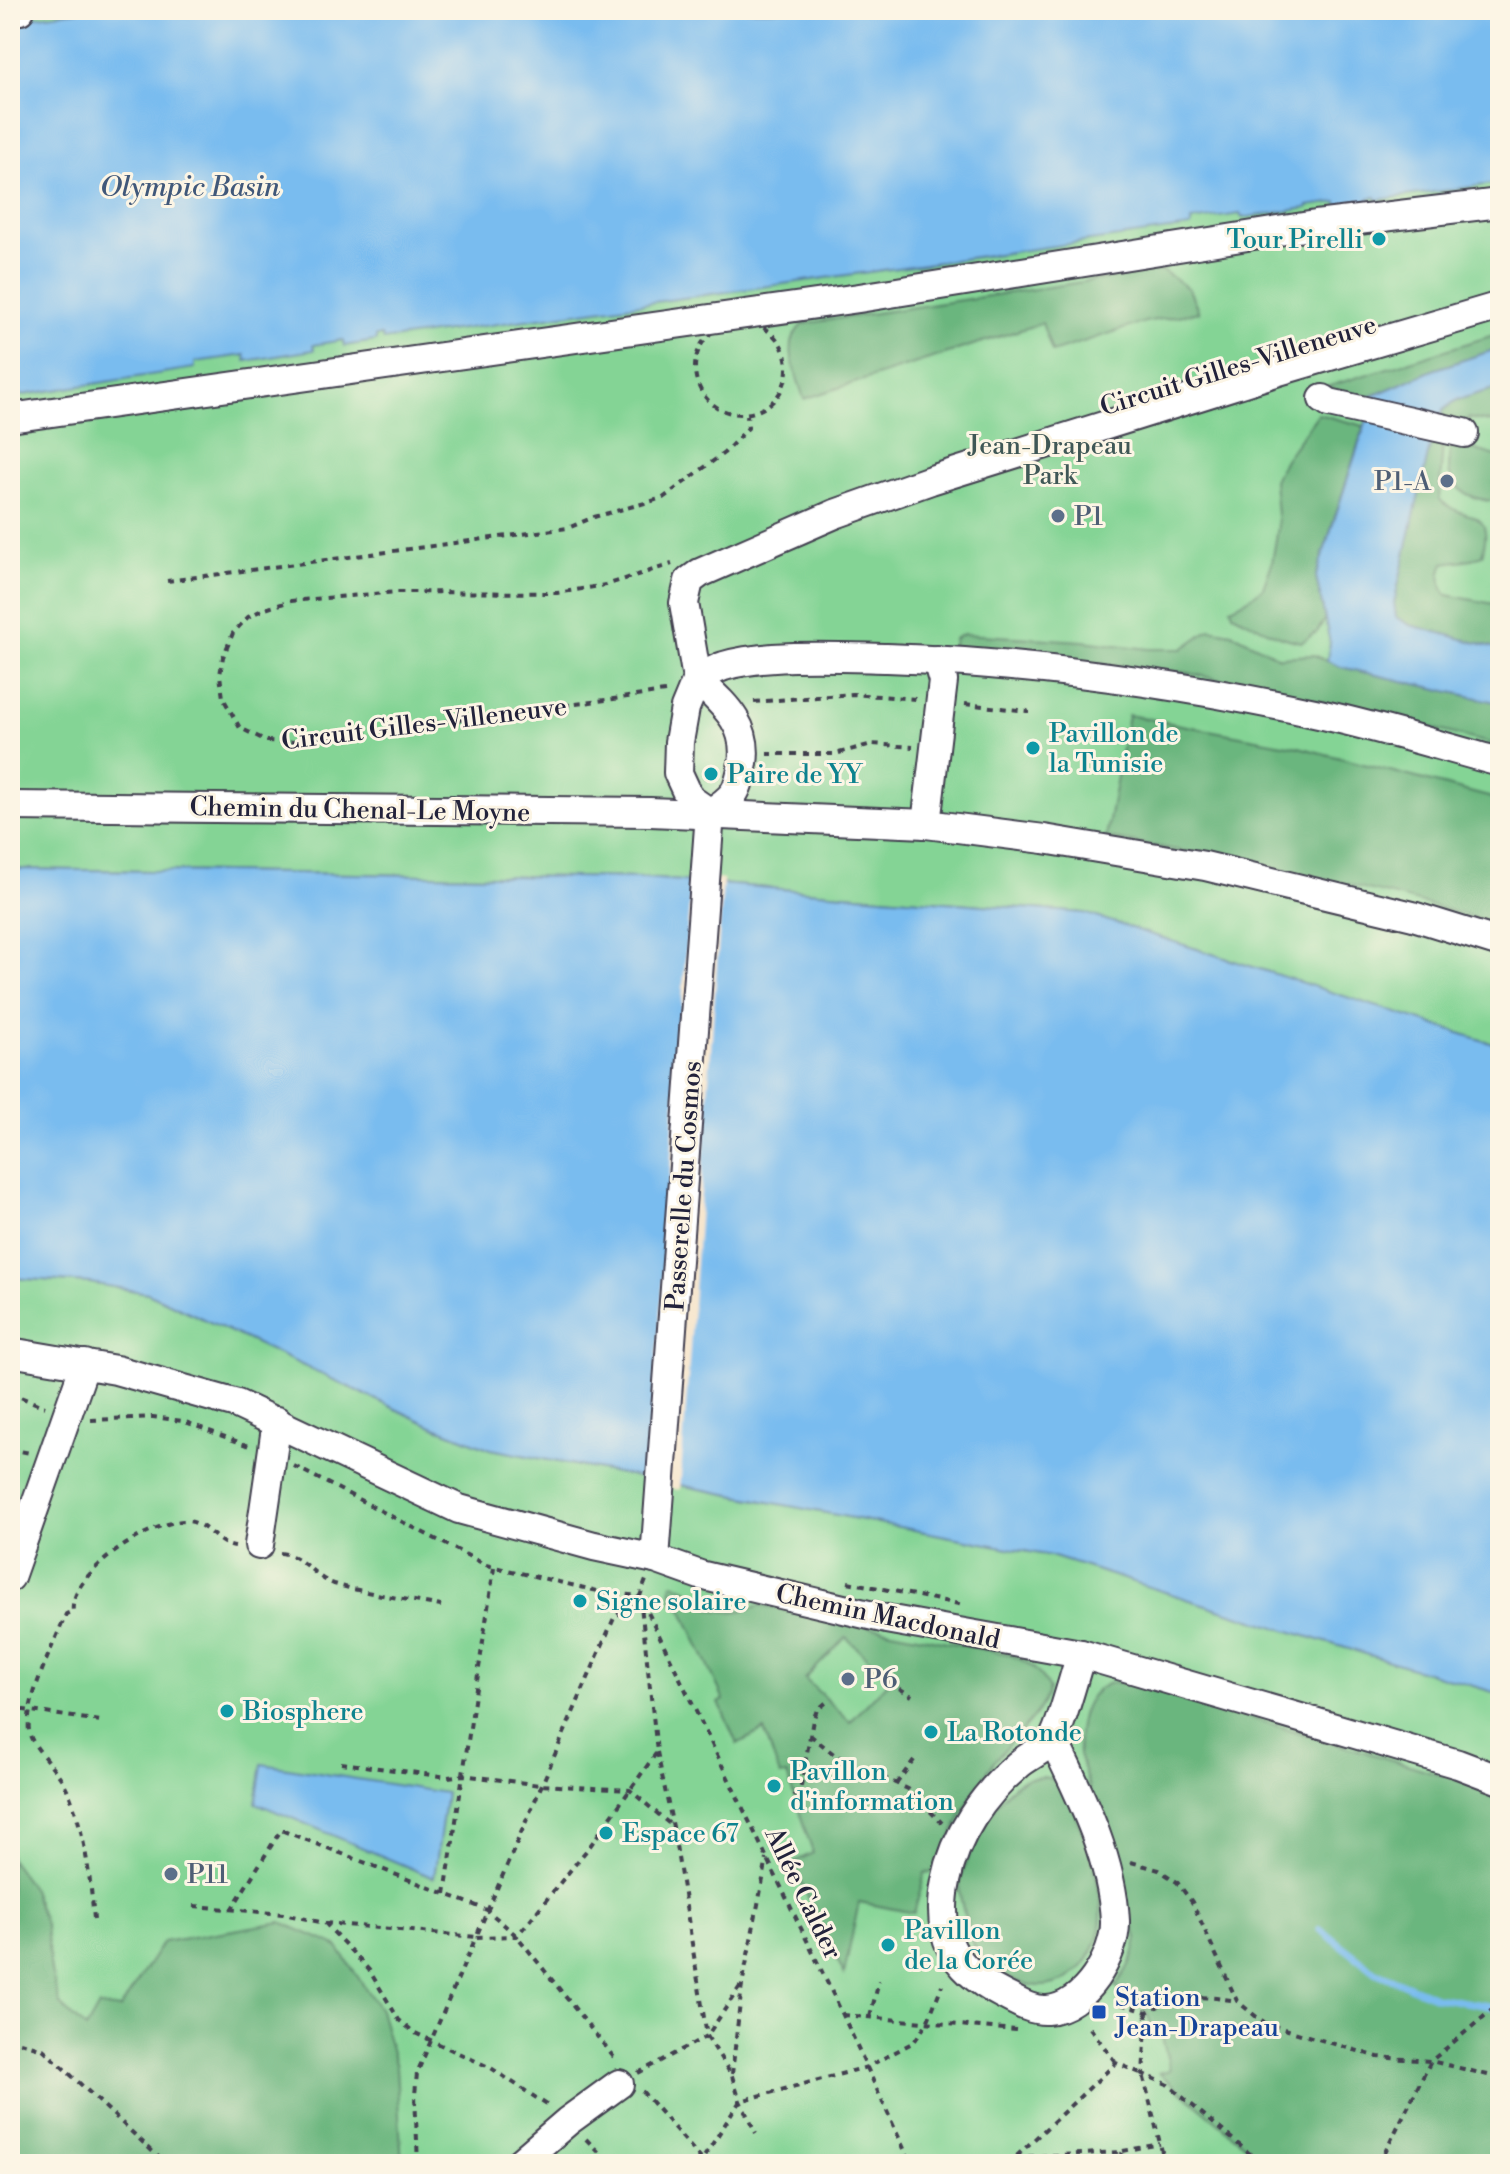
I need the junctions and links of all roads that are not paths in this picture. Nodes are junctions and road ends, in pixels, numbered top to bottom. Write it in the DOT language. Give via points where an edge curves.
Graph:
graph roads {
  1 [pos="20,10"];
  2 [pos="10,11"];
  3 [pos="1500,203"];
  4 [pos="1500,306"];
  5 [pos="1326,401"];
  6 [pos="10,418"];
  7 [pos="1464,433"];
  8 [pos="937,660"];
  9 [pos="695,684"];
  10 [pos="1500,762"];
  11 [pos="13,806"];
  12 [pos="710,813"];
  13 [pos="926,824"];
  14 [pos="1500,943"];
  15 [pos="10,1352"];
  16 [pos="85,1364"];
  17 [pos="277,1421"];
  18 [pos="256,1548"];
  19 [pos="655,1559"];
  20 [pos="10,1577"];
  21 [pos="1081,1654"];
  22 [pos="1053,1739"];
  23 [pos="1500,1780"];
  24 [pos="624,2080"];
  25 [pos="518,2164"];
  1 -- 2 [label="street"];
  3 -- 6 [label="street" via="1316,225 859,298"];
  4 -- 9 [label="street, Circuit Gilles-Villeneuve" via="931,480 835,514 700,573 689,581 684,603"];
  5 -- 7 [label="street"];
  8 -- 9 [label="street" via="794,658 723,667"];
  8 -- 10 [label="street" via="1126,678 1225,695"];
  8 -- 13 [label="street" via="943,681"];
  9 -- 12 [label="street" via="685,708 678,773 690,799"];
  9 -- 12 [label="street" via="727,707 743,733 740,781 731,799"];
  11 -- 12 [label="street, Chemin du Chenal-Le Moyne"];
  12 -- 13 [label="street, Chemin du Chenal-Le Moyne"];
  12 -- 19 [label="street, Passerelle du Cosmos"];
  13 -- 14 [label="street, Chemin du Chenal-Le Moyne" via="1205,866 1413,916"];
  15 -- 16 [label="street, Chemin Macdonald"];
  16 -- 17 [label="street, Chemin Macdonald" via="204,1393"];
  16 -- 20 [label="street"];
  17 -- 18 [label="street"];
  17 -- 19 [label="street, Chemin Macdonald" via="459,1509"];
  19 -- 21 [label="street, Chemin Macdonald" via="700,1575 886,1619"];
  21 -- 22 [label="street"];
  21 -- 23 [label="street, Chemin Macdonald"];
  22 -- 22 [label="street" via="1018,1765 968,1821 943,1897 956,1960 977,1981 1037,2010 1066,2003 1090,1985 1107,1960 1115,1924 1111,1887 1089,1816"];
  24 -- 25 [label="street"];
}
